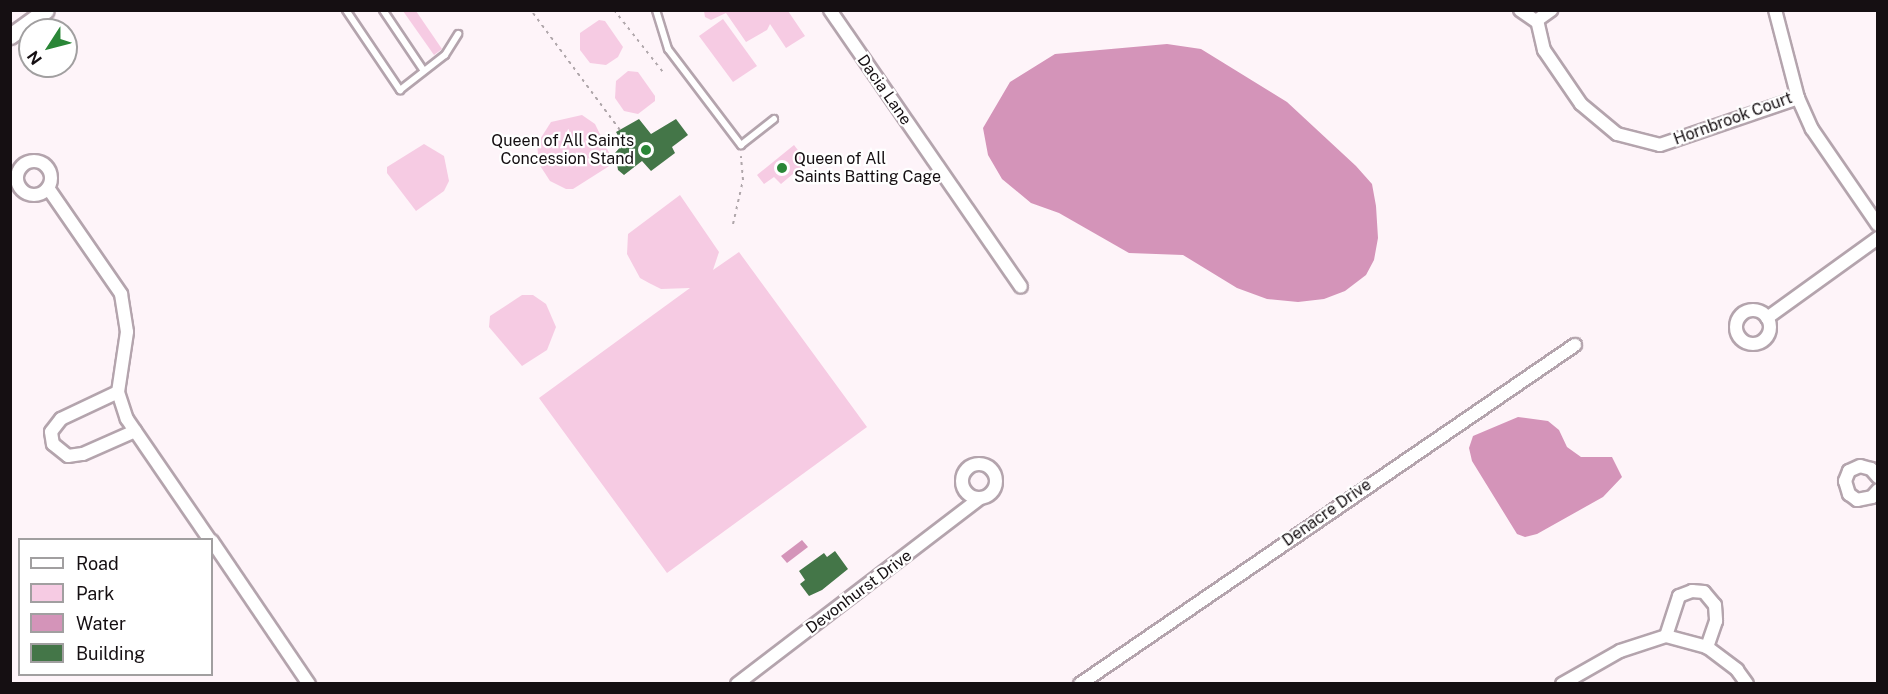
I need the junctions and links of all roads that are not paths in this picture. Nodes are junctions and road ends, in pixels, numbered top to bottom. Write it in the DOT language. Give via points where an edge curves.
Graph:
graph roads {
  1 [pos="46,10"];
  2 [pos="346,10"];
  3 [pos="383,10"];
  4 [pos="656,10"];
  5 [pos="830,10"];
  6 [pos="1520,10"];
  7 [pos="1551,10"];
  8 [pos="1775,10"];
  9 [pos="1537,20"];
  10 [pos="458,34"];
  11 [pos="10,36"];
  12 [pos="424,70"];
  13 [pos="1798,98"];
  14 [pos="774,119"];
  15 [pos="48,188"];
  16 [pos="1878,225"];
  17 [pos="1878,238"];
  18 [pos="1021,287"];
  19 [pos="1767,318"];
  20 [pos="1575,345"];
  21 [pos="118,392"];
  22 [pos="135,431"];
  23 [pos="1877,473"];
  24 [pos="1878,490"];
  25 [pos="979,499"];
  26 [pos="209,538"];
  27 [pos="213,544"];
  28 [pos="1666,636"];
  29 [pos="1707,647"];
  30 [pos="309,684"];
  31 [pos="737,684"];
  32 [pos="1080,684"];
  33 [pos="1562,684"];
  34 [pos="1747,684"];
  1 -- 11 [label="street"];
  2 -- 12 [label="lane" via="400,90"];
  3 -- 12 [label="lane"];
  4 -- 14 [label="lane" via="668,48 741,145"];
  5 -- 18 [label="street, Dacia Lane"];
  6 -- 9 [label="street" via="1526,18"];
  7 -- 9 [label="street"];
  8 -- 13 [label="street, Hornbrook Court"];
  9 -- 13 [label="street, Hornbrook Court" via="1544,50 1581,104 1617,134 1633,141 1660,145 1676,142"];
  10 -- 12 [label="lane" via="445,55"];
  13 -- 16 [label="street" via="1812,129"];
  15 -- 21 [label="street" via="121,294 127,333"];
  17 -- 19 [label="street"];
  20 -- 32 [label="street, Denacre Drive"];
  21 -- 22 [label="street"];
  21 -- 22 [label="street" via="62,419 51,432 52,444 68,456 83,454"];
  22 -- 26 [label="street"];
  23 -- 24 [label="street" via="1868,467 1856,467 1847,474 1845,486 1857,500 1872,497"];
  25 -- 31 [label="street, Devonhurst Drive"];
  27 -- 30 [label="street"];
  28 -- 29 [label="street"];
  28 -- 29 [label="street" via="1679,596 1704,592 1715,605 1716,621"];
  28 -- 33 [label="street" via="1620,651"];
  29 -- 34 [label="street" via="1737,670"];
}
